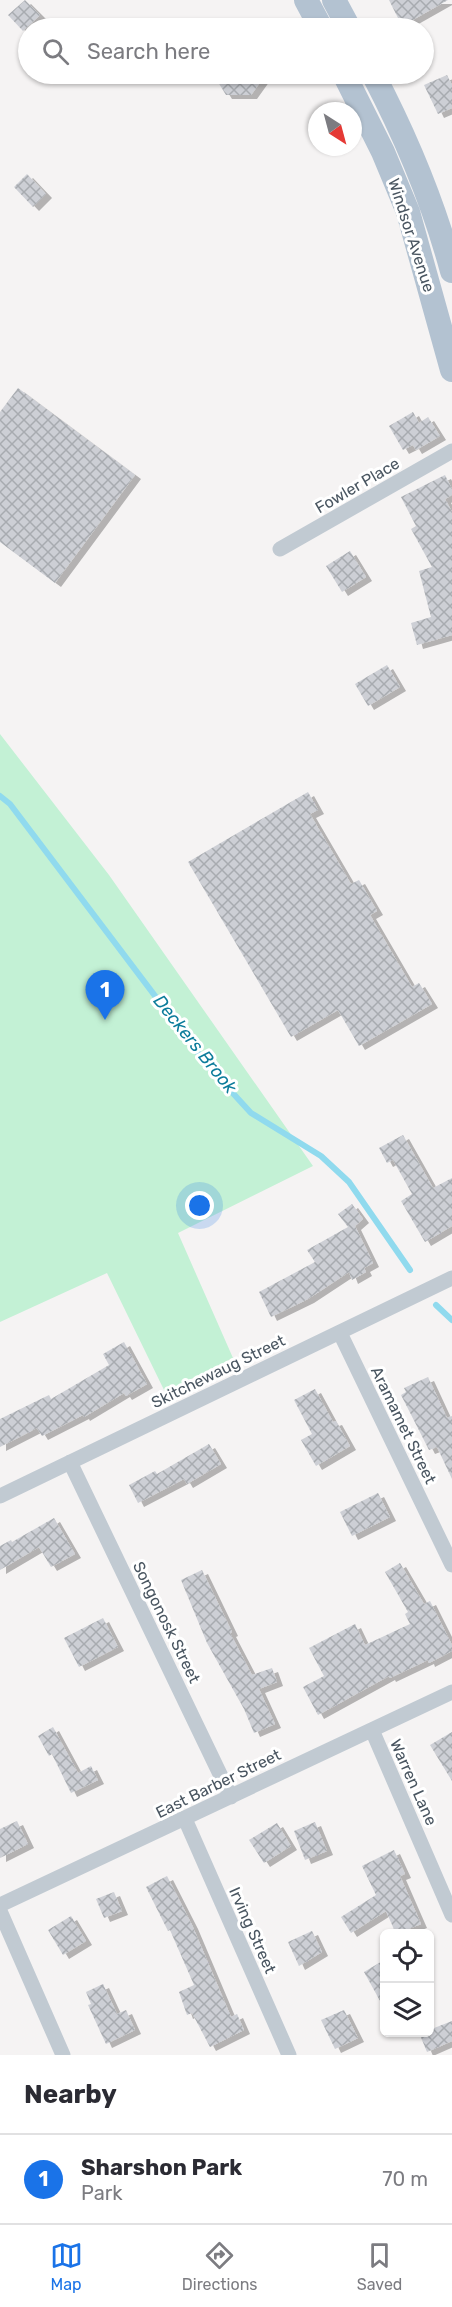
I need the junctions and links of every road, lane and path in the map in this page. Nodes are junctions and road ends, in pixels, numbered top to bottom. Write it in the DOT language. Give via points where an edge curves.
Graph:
graph roads {
  1 [pos="306,0"];
  2 [pos="334,0"];
  3 [pos="316,18"];
  4 [pos="344,18"];
  5 [pos="349,84"];
  6 [pos="378,84"];
  7 [pos="452,271"];
  8 [pos="448,335"];
  9 [pos="452,370"];
  10 [pos="452,451"];
  11 [pos="280,549"];
  12 [pos="452,1278"];
  13 [pos="340,1333"];
  14 [pos="70,1462"];
  15 [pos="0,1496"];
  16 [pos="452,1565"];
  17 [pos="452,1692"];
  18 [pos="372,1730"];
  19 [pos="231,1797"];
  20 [pos="185,1819"];
  21 [pos="0,1905"];
  22 [pos="0,1911"];
  23 [pos="452,1914"];
  24 [pos="63,2055"];
  25 [pos="289,2055"];
  1 -- 3 [label="main road"];
  2 -- 4 [label="main road"];
  5 -- 8 [label="main road, Windsor Avenue" via="401,193"];
  6 -- 7 [label="main road, Windsor Avenue" via="434,207"];
  8 -- 9 [label="main road, Windsor Avenue"];
  10 -- 11 [label="street, Fowler Place"];
  12 -- 13 [label="street, Skitchewaug Street"];
  13 -- 14 [label="street, Skitchewaug Street"];
  13 -- 16 [label="street, Aramamet Street"];
  14 -- 15 [label="street, Skitchewaug Street"];
  14 -- 19 [label="street, Songonosk Street"];
  17 -- 18 [label="street, East Barber Street"];
  18 -- 19 [label="street, East Barber Street"];
  18 -- 23 [label="street, Warren Lane"];
  19 -- 20 [label="street, East Barber Street"];
  20 -- 21 [label="street, East Barber Street"];
  20 -- 25 [label="street, Irving Street"];
  22 -- 24 [label="street"];
}
